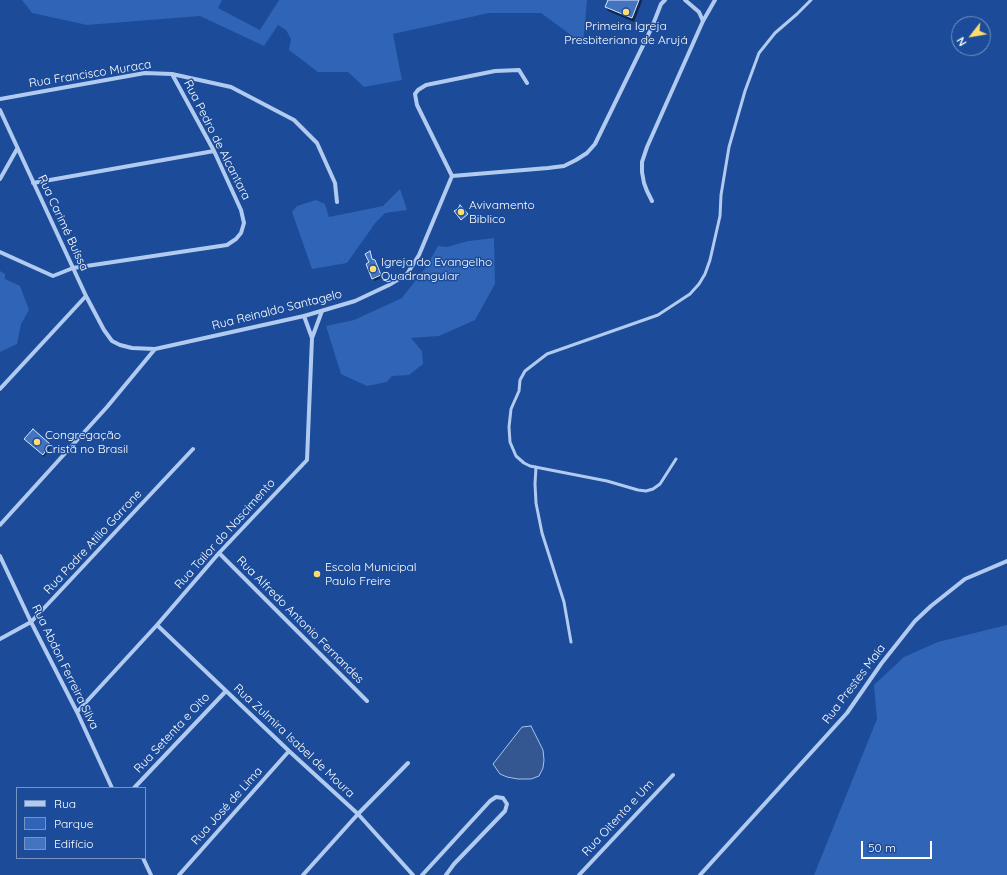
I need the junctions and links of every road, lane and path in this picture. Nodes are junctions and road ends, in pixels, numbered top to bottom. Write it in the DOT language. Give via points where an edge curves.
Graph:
graph roads {
  1 [pos="685,0"];
  2 [pos="715,0"];
  3 [pos="811,0"];
  4 [pos="662,1"];
  5 [pos="703,21"];
  6 [pos="172,74"];
  7 [pos="527,83"];
  8 [pos="0,99"];
  9 [pos="0,110"];
  10 [pos="17,149"];
  11 [pos="214,151"];
  12 [pos="452,176"];
  13 [pos="0,179"];
  14 [pos="33,183"];
  15 [pos="652,201"];
  16 [pos="337,202"];
  17 [pos="0,252"];
  18 [pos="73,268"];
  19 [pos="86,296"];
  20 [pos="322,311"];
  21 [pos="304,316"];
  22 [pos="312,338"];
  23 [pos="112,341"];
  24 [pos="156,350"];
  25 [pos="0,389"];
  26 [pos="193,449"];
  27 [pos="676,459"];
  28 [pos="536,467"];
  29 [pos="0,525"];
  30 [pos="219,554"];
  31 [pos="0,556"];
  32 [pos="1007,561"];
  33 [pos="31,622"];
  34 [pos="157,625"];
  35 [pos="0,639"];
  36 [pos="571,642"];
  37 [pos="226,691"];
  38 [pos="368,701"];
  39 [pos="77,712"];
  40 [pos="289,751"];
  41 [pos="408,763"];
  42 [pos="673,775"];
  43 [pos="112,787"];
  44 [pos="135,787"];
  45 [pos="358,814"];
  46 [pos="143,859"];
  47 [pos="151,875"];
  48 [pos="179,875"];
  49 [pos="303,875"];
  50 [pos="413,875"];
  51 [pos="422,875"];
  52 [pos="446,875"];
  53 [pos="579,875"];
  54 [pos="700,875"];
  1 -- 5 [label="street" via="699,12"];
  2 -- 5 [label="street"];
  3 -- 28 [label="lane" via="775,33 759,53 729,147 720,216 710,260 699,284 690,294 658,314 547,354 525,371 511,409 510,442 520,460"];
  4 -- 12 [label="street" via="595,144 587,154 564,166"];
  5 -- 15 [label="street" via="646,147 642,172"];
  6 -- 8 [label="street, Rua Francisco Muraca" via="145,73"];
  6 -- 11 [label="street, Rua Pedro de Alcantara"];
  6 -- 16 [label="street, Rua Francisco Muraca" via="231,87 294,120 317,143 335,183"];
  7 -- 12 [label="street" via="519,70 426,85 418,90 415,94 417,105"];
  9 -- 10 [label="street, Rua Carimé Buíssa"];
  10 -- 13 [label="street"];
  10 -- 14 [label="street, Rua Carimé Buíssa"];
  11 -- 14 [label="street"];
  11 -- 18 [label="street, Rua Pedro de Alcantara" via="241,210 244,223 236,239 227,246"];
  12 -- 20 [label="street, Rua Reinaldo Santagelo" via="419,255 407,274 355,301"];
  14 -- 18 [label="street, Rua Carimé Buíssa"];
  17 -- 18 [label="street, Rua Pedro de Alcantara" via="53,276"];
  18 -- 19 [label="street, Rua Carimé Buíssa"];
  19 -- 23 [label="street, Rua Carimé Buíssa"];
  19 -- 25 [label="street"];
  20 -- 21 [label="street, Rua Reinaldo Santagelo"];
  20 -- 22 [label="street, Rua Tailor do Nascimento"];
  21 -- 22 [label="street, Rua Tailor do Nascimento"];
  21 -- 24 [label="street, Rua Reinaldo Santagelo"];
  22 -- 30 [label="street, Rua Tailor do Nascimento" via="307,460"];
  23 -- 24 [label="street, Rua Reinaldo Santagelo" via="132,348"];
  24 -- 29 [label="street"];
  26 -- 33 [label="street, Rua Padre Atilio Garrone"];
  27 -- 28 [label="lane" via="660,484 646,491 607,480"];
  28 -- 36 [label="lane" via="536,503 542,533 564,602"];
  30 -- 34 [label="street, Rua Tailor do Nascimento"];
  30 -- 38 [label="street, Rua Alfredo Antonio Fernandes"];
  31 -- 33 [label="street, Rua Abdon Ferreira Silva"];
  32 -- 54 [label="street, Rua Prestes Maia" via="965,578 915,621 881,664 847,714"];
  33 -- 35 [label="street, Rua Padre Atilio Garrone"];
  33 -- 39 [label="street, Rua Abdon Ferreira Silva"];
  34 -- 37 [label="street, Rua Zulmira Isabel de Moura"];
  34 -- 39 [label="street, Rua Tailor do Nascimento"];
  37 -- 40 [label="street, Rua Zulmira Isabel de Moura"];
  37 -- 44 [label="street, Rua Setenta e Oito"];
  39 -- 43 [label="street, Rua Abdon Ferreira Silva"];
  40 -- 45 [label="street, Rua Zulmira Isabel de Moura"];
  40 -- 48 [label="street, Rua José de Lima"];
  41 -- 45 [label="street"];
  42 -- 53 [label="street, Rua Oitenta e Um"];
  45 -- 49 [label="street"];
  45 -- 50 [label="street, Rua Zulmira Isabel de Moura"];
  46 -- 47 [label="street"];
  51 -- 52 [label="street" via="490,801 496,797 503,798 507,804 505,811"];
}
